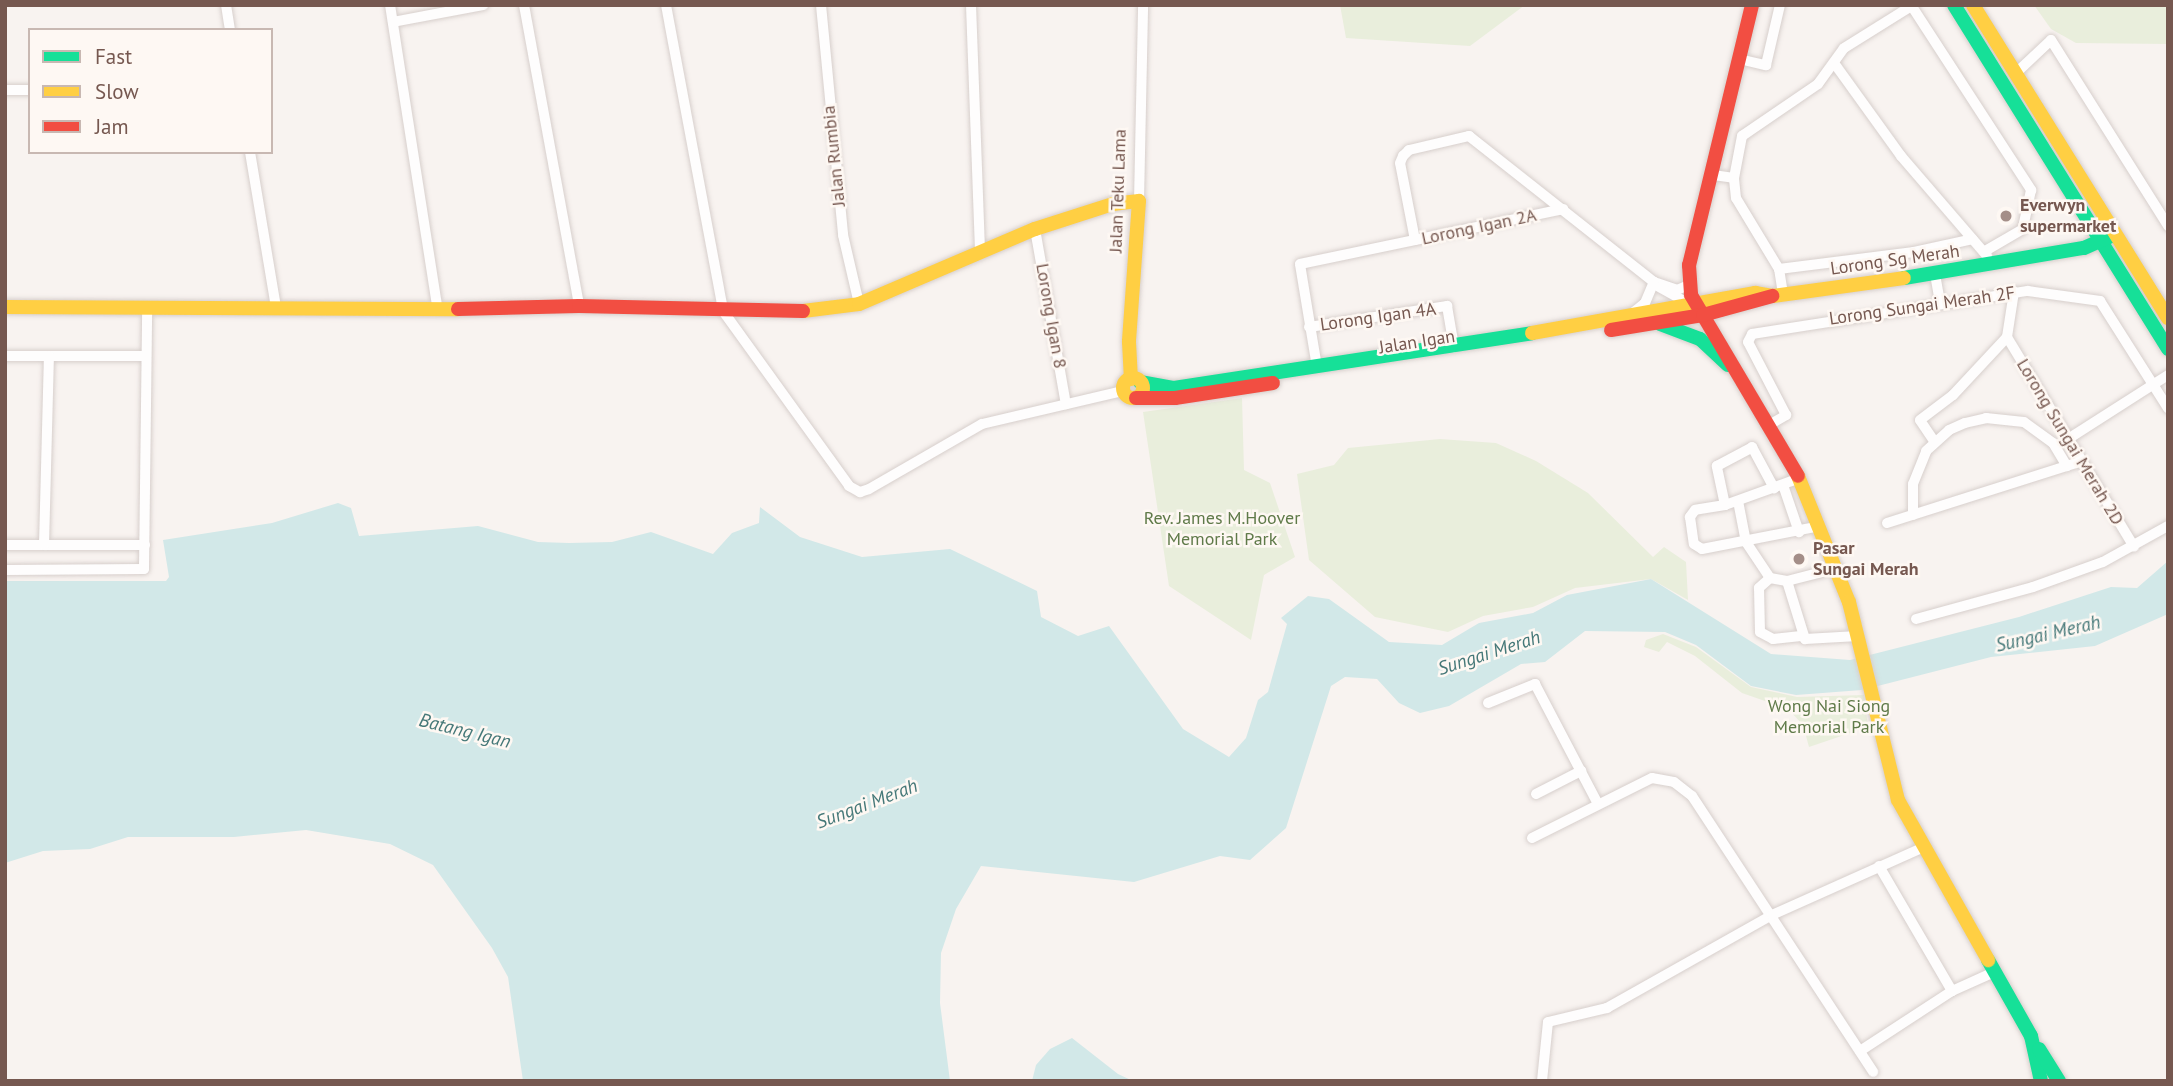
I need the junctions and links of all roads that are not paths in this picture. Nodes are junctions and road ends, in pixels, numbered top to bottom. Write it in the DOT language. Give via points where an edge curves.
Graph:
graph roads {
  1 [pos="226,5"];
  2 [pos="390,5"];
  3 [pos="483,5"];
  4 [pos="524,5"];
  5 [pos="666,5"];
  6 [pos="821,5"];
  7 [pos="971,5"];
  8 [pos="1143,5"];
  9 [pos="1752,5"];
  10 [pos="1780,5"];
  11 [pos="1954,5"];
  12 [pos="1973,5"];
  13 [pos="1912,6"];
  14 [pos="393,22"];
  15 [pos="230,28"];
  16 [pos="1739,60"];
  17 [pos="1834,63"];
  18 [pos="2016,73"];
  19 [pos="5,90"];
  20 [pos="28,90"];
  21 [pos="250,154"];
  22 [pos="1713,175"];
  23 [pos="1734,178"];
  24 [pos="1139,201"];
  25 [pos="1563,209"];
  26 [pos="2168,226"];
  27 [pos="1035,229"];
  28 [pos="1973,239"];
  29 [pos="2106,239"];
  30 [pos="1415,240"];
  31 [pos="980,250"];
  32 [pos="1985,251"];
  33 [pos="1991,266"];
  34 [pos="1779,269"];
  35 [pos="1935,274"];
  36 [pos="1654,282"];
  37 [pos="1689,285"];
  38 [pos="2014,292"];
  39 [pos="1778,295"];
  40 [pos="1940,303"];
  41 [pos="859,304"];
  42 [pos="579,306"];
  43 [pos="5,307"];
  44 [pos="147,307"];
  45 [pos="276,307"];
  46 [pos="1736,307"];
  47 [pos="439,310"];
  48 [pos="1699,310"];
  49 [pos="723,311"];
  50 [pos="1623,318"];
  51 [pos="2168,318"];
  52 [pos="1652,324"];
  53 [pos="1309,327"];
  54 [pos="2007,337"];
  55 [pos="1723,345"];
  56 [pos="1454,347"];
  57 [pos="2168,349"];
  58 [pos="5,356"];
  59 [pos="49,356"];
  60 [pos="146,356"];
  61 [pos="1317,367"];
  62 [pos="2168,375"];
  63 [pos="1744,381"];
  64 [pos="2153,384"];
  65 [pos="1133,387"];
  66 [pos="1066,404"];
  67 [pos="2168,408"];
  68 [pos="1769,425"];
  69 [pos="2068,439"];
  70 [pos="1934,441"];
  71 [pos="2082,461"];
  72 [pos="2067,466"];
  73 [pos="1800,478"];
  74 [pos="1779,486"];
  75 [pos="1738,501"];
  76 [pos="1724,505"];
  77 [pos="1913,515"];
  78 [pos="1887,523"];
  79 [pos="1820,526"];
  80 [pos="2168,526"];
  81 [pos="1799,532"];
  82 [pos="1746,541"];
  83 [pos="5,545"];
  84 [pos="44,545"];
  85 [pos="145,545"];
  86 [pos="2134,547"];
  87 [pos="1838,568"];
  88 [pos="5,570"];
  89 [pos="1770,578"];
  90 [pos="1787,581"];
  91 [pos="1916,619"];
  92 [pos="1801,636"];
  93 [pos="1858,636"];
  94 [pos="1488,703"];
  95 [pos="1581,771"];
  96 [pos="1536,794"];
  97 [pos="1597,803"];
  98 [pos="1532,838"];
  99 [pos="1922,848"];
  100 [pos="1879,866"];
  101 [pos="1772,915"];
  102 [pos="1994,972"];
  103 [pos="1952,991"];
  104 [pos="2031,1036"];
  105 [pos="1860,1051"];
  106 [pos="1873,1072"];
  107 [pos="1542,1081"];
  108 [pos="2041,1081"];
  109 [pos="2059,1081"];
  1 -- 15 [label="street"];
  2 -- 14 [label="street"];
  3 -- 14 [label="street"];
  4 -- 42 [label="street"];
  5 -- 49 [label="street"];
  6 -- 41 [label="street, Jalan Rumbia" via="843,235"];
  7 -- 31 [label="street"];
  8 -- 24 [label="street, Jalan Teku Lama"];
  9 -- 16 [label="street"];
  10 -- 16 [label="street" via="1766,65"];
  11 -- 29 [label="street"];
  12 -- 18 [label="street"];
  13 -- 17 [label="street" via="1844,48"];
  13 -- 32 [label="street" via="2031,190 2023,229"];
  14 -- 47 [label="street"];
  16 -- 22 [label="street"];
  17 -- 23 [label="street" via="1818,84 1742,136"];
  17 -- 28 [label="street" via="1901,156"];
  18 -- 26 [label="street" via="2051,40"];
  18 -- 29 [label="street"];
  19 -- 20 [label="street"];
  21 -- 45 [label="street"];
  22 -- 23 [label="street"];
  22 -- 37 [label="street" via="1689,265"];
  23 -- 34 [label="street" via="1737,202"];
  24 -- 27 [label="street" via="1113,204"];
  24 -- 65 [label="street, Jalan Teku Lama" via="1129,342"];
  25 -- 30 [label="street, Lorong Igan 2A"];
  25 -- 30 [label="street" via="1479,142 1458,137 1403,156 1400,163"];
  25 -- 36 [label="street"];
  27 -- 31 [label="street"];
  27 -- 66 [label="street, Lorong Igan 8"];
  28 -- 32 [label="street"];
  28 -- 34 [label="street" via="1914,252"];
  29 -- 33 [label="street, Lorong Sg Merah"];
  29 -- 51 [label="street"];
  29 -- 57 [label="street"];
  30 -- 53 [label="street, Lorong Igan 2A" via="1300,264"];
  31 -- 41 [label="street"];
  32 -- 33 [label="street"];
  33 -- 35 [label="street, Lorong Sg Merah"];
  34 -- 39 [label="street"];
  35 -- 39 [label="street, Lorong Sg Merah"];
  35 -- 40 [label="street"];
  36 -- 37 [label="street" via="1676,290"];
  36 -- 48 [label="street" via="1674,299"];
  36 -- 50 [label="street" via="1645,303"];
  37 -- 48 [label="street"];
  38 -- 40 [label="street, Lorong Sungai Merah 2F"];
  38 -- 54 [label="street"];
  38 -- 64 [label="street, Lorong Sungai Merah 2F" via="2098,300"];
  39 -- 46 [label="street"];
  39 -- 48 [label="street, Lorong Sg Merah" via="1755,293"];
  40 -- 68 [label="street, Lorong Sungai Merah 2F" via="1749,336 1786,415"];
  41 -- 49 [label="street" via="824,312"];
  42 -- 47 [label="street"];
  42 -- 49 [label="street"];
  43 -- 44 [label="street"];
  44 -- 45 [label="street"];
  44 -- 60 [label="street"];
  45 -- 47 [label="street"];
  46 -- 48 [label="street"];
  46 -- 55 [label="street" via="1724,320"];
  48 -- 50 [label="street, Jalan Igan"];
  48 -- 52 [label="street, Jalan Igan"];
  48 -- 55 [label="street"];
  49 -- 66 [label="street" via="849,486 860,492 967,429"];
  50 -- 56 [label="street, Jalan Igan"];
  52 -- 63 [label="street" via="1700,339"];
  52 -- 65 [label="street, Jalan Igan" via="1175,398"];
  53 -- 56 [label="street, Lorong Igan 4A" via="1447,306"];
  53 -- 61 [label="street"];
  54 -- 69 [label="street, Lorong Sungai Merah 2D"];
  54 -- 70 [label="street" via="1953,395 1920,420"];
  55 -- 63 [label="street"];
  56 -- 61 [label="street, Jalan Igan"];
  58 -- 59 [label="street"];
  59 -- 60 [label="street"];
  59 -- 84 [label="street"];
  60 -- 85 [label="street"];
  61 -- 65 [label="street, Jalan Igan" via="1174,388"];
  62 -- 64 [label="street"];
  63 -- 68 [label="street"];
  64 -- 67 [label="street, Lorong Sungai Merah 2F"];
  64 -- 69 [label="street"];
  65 -- 66 [label="street"];
  68 -- 73 [label="street"];
  69 -- 71 [label="street, Lorong Sungai Merah 2D"];
  70 -- 72 [label="street" via="1965,423 2006,418 2040,431"];
  70 -- 77 [label="street" via="1916,475"];
  71 -- 72 [label="street"];
  71 -- 86 [label="street, Lorong Sungai Merah 2D"];
  72 -- 77 [label="street"];
  73 -- 74 [label="street"];
  73 -- 79 [label="street"];
  74 -- 75 [label="street"];
  74 -- 76 [label="street" via="1752,447 1717,466"];
  74 -- 81 [label="street"];
  75 -- 76 [label="street"];
  75 -- 82 [label="street"];
  76 -- 82 [label="street" via="1692,513 1694,544 1702,549"];
  77 -- 78 [label="street"];
  79 -- 81 [label="street"];
  79 -- 87 [label="street"];
  80 -- 86 [label="street"];
  81 -- 82 [label="street"];
  82 -- 89 [label="street"];
  83 -- 84 [label="street"];
  84 -- 85 [label="street"];
  85 -- 88 [label="street" via="145,567 138,571"];
  86 -- 91 [label="street" via="2033,587"];
  87 -- 90 [label="street"];
  87 -- 93 [label="street"];
  89 -- 90 [label="street"];
  89 -- 92 [label="street" via="1759,588 1760,632 1773,639"];
  90 -- 92 [label="street"];
  92 -- 93 [label="street"];
  93 -- 99 [label="street" via="1891,779"];
  94 -- 95 [label="street" via="1535,684"];
  95 -- 96 [label="street"];
  95 -- 97 [label="street"];
  97 -- 98 [label="street"];
  97 -- 101 [label="street" via="1652,778 1674,782 1692,796"];
  99 -- 100 [label="street"];
  99 -- 102 [label="street"];
  100 -- 101 [label="street"];
  100 -- 103 [label="street"];
  101 -- 105 [label="street"];
  101 -- 107 [label="street" via="1607,1008 1548,1022"];
  102 -- 103 [label="street"];
  102 -- 104 [label="street"];
  103 -- 105 [label="street"];
  104 -- 108 [label="street"];
  104 -- 109 [label="street"];
  105 -- 106 [label="street"];
}
